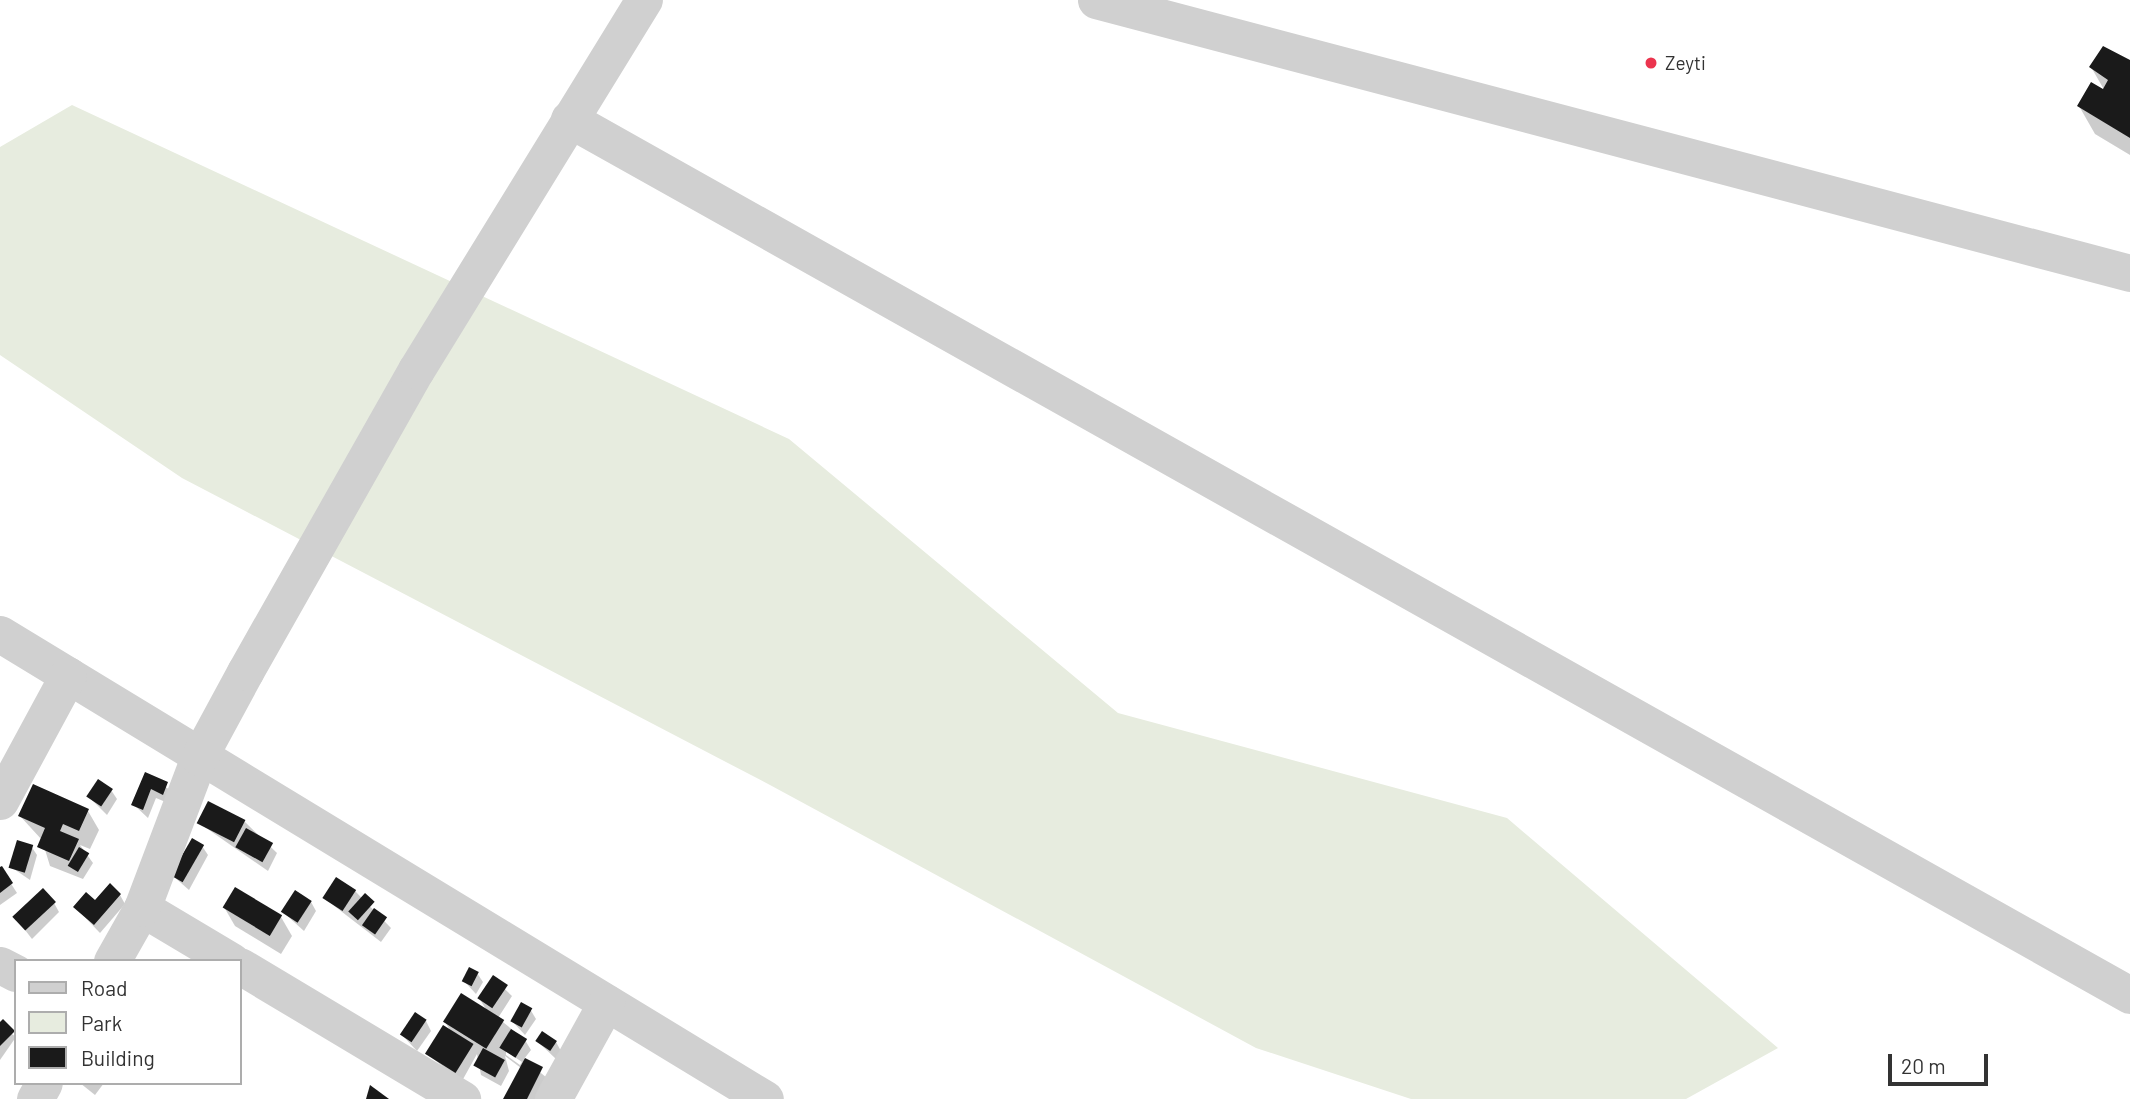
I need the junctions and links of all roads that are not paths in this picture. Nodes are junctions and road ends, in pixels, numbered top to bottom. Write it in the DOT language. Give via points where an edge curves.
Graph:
graph roads {
  1 [pos="644,0"];
  2 [pos="1096,0"];
  3 [pos="569,119"];
  4 [pos="2130,273"];
  5 [pos="0,634"];
  6 [pos="68,676"];
  7 [pos="200,757"];
  8 [pos="0,801"];
  9 [pos="142,908"];
  10 [pos="113,959"];
  11 [pos="227,959"];
  12 [pos="242,967"];
  13 [pos="2130,995"];
  14 [pos="606,1003"];
  15 [pos="750,1095"];
  16 [pos="462,1099"];
  17 [pos="553,1099"];
  1 -- 3 [label="street"];
  2 -- 4 [label="street"];
  3 -- 7 [label="street" via="416,370"];
  3 -- 13 [label="street"];
  5 -- 6 [label="street"];
  6 -- 7 [label="street"];
  6 -- 8 [label="street"];
  7 -- 9 [label="street"];
  7 -- 14 [label="street"];
  9 -- 10 [label="street"];
  9 -- 11 [label="street"];
  12 -- 16 [label="street"];
  14 -- 15 [label="street"];
  14 -- 17 [label="street"];
}
